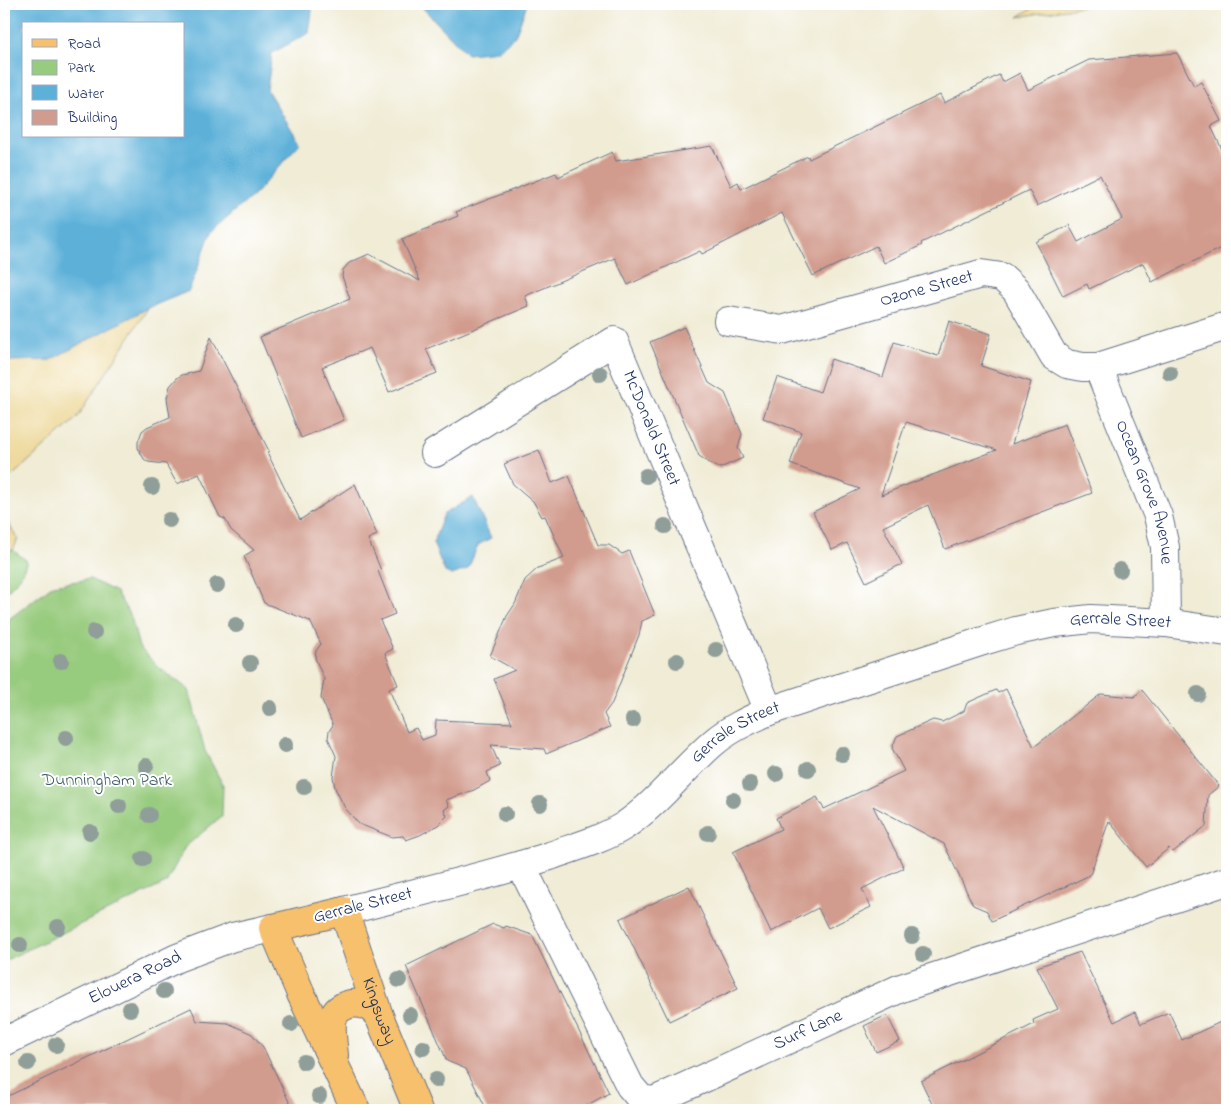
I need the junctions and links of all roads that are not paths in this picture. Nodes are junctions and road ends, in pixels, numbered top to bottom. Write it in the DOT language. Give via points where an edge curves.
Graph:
graph roads {
  1 [pos="728,321"];
  2 [pos="1227,326"];
  3 [pos="1098,367"];
  4 [pos="434,453"];
  5 [pos="1166,623"];
  6 [pos="1227,632"];
  7 [pos="769,711"];
  8 [pos="521,865"];
  9 [pos="1227,881"];
  10 [pos="344,910"];
  11 [pos="273,928"];
  12 [pos="379,1016"];
  13 [pos="4,1042"];
  14 [pos="335,1069"];
  15 [pos="356,1110"];
  16 [pos="418,1110"];
  1 -- 3 [label="street, Ozone Street" via="782,330 981,274 1002,276 1016,290 1054,356 1067,364"];
  2 -- 3 [label="street, Ozone Street"];
  3 -- 5 [label="street, Ocean Grove Avenue" via="1160,524 1165,547"];
  4 -- 7 [label="street, McDonald Street" via="614,341"];
  5 -- 6 [label="street, Gerrale Street"];
  5 -- 7 [label="street, Gerrale Street" via="1091,619 1016,631"];
  7 -- 8 [label="street, Gerrale Street" via="728,731 714,742 658,798 623,826 580,846"];
  8 -- 9 [label="street, Surf Lane" via="630,1086 640,1099 654,1101 901,988"];
  8 -- 10 [label="street, Gerrale Street"];
  10 -- 11 [label="main road, Gerrale Street"];
  10 -- 12 [label="main road, Kingsway"];
  11 -- 13 [label="street, Elouera Road" via="233,937 177,958"];
  11 -- 14 [label="main road"];
  12 -- 14 [label="main road" via="364,1004 349,1004 334,1014"];
  12 -- 16 [label="main road, Kingsway"];
  14 -- 15 [label="main road"];
}
